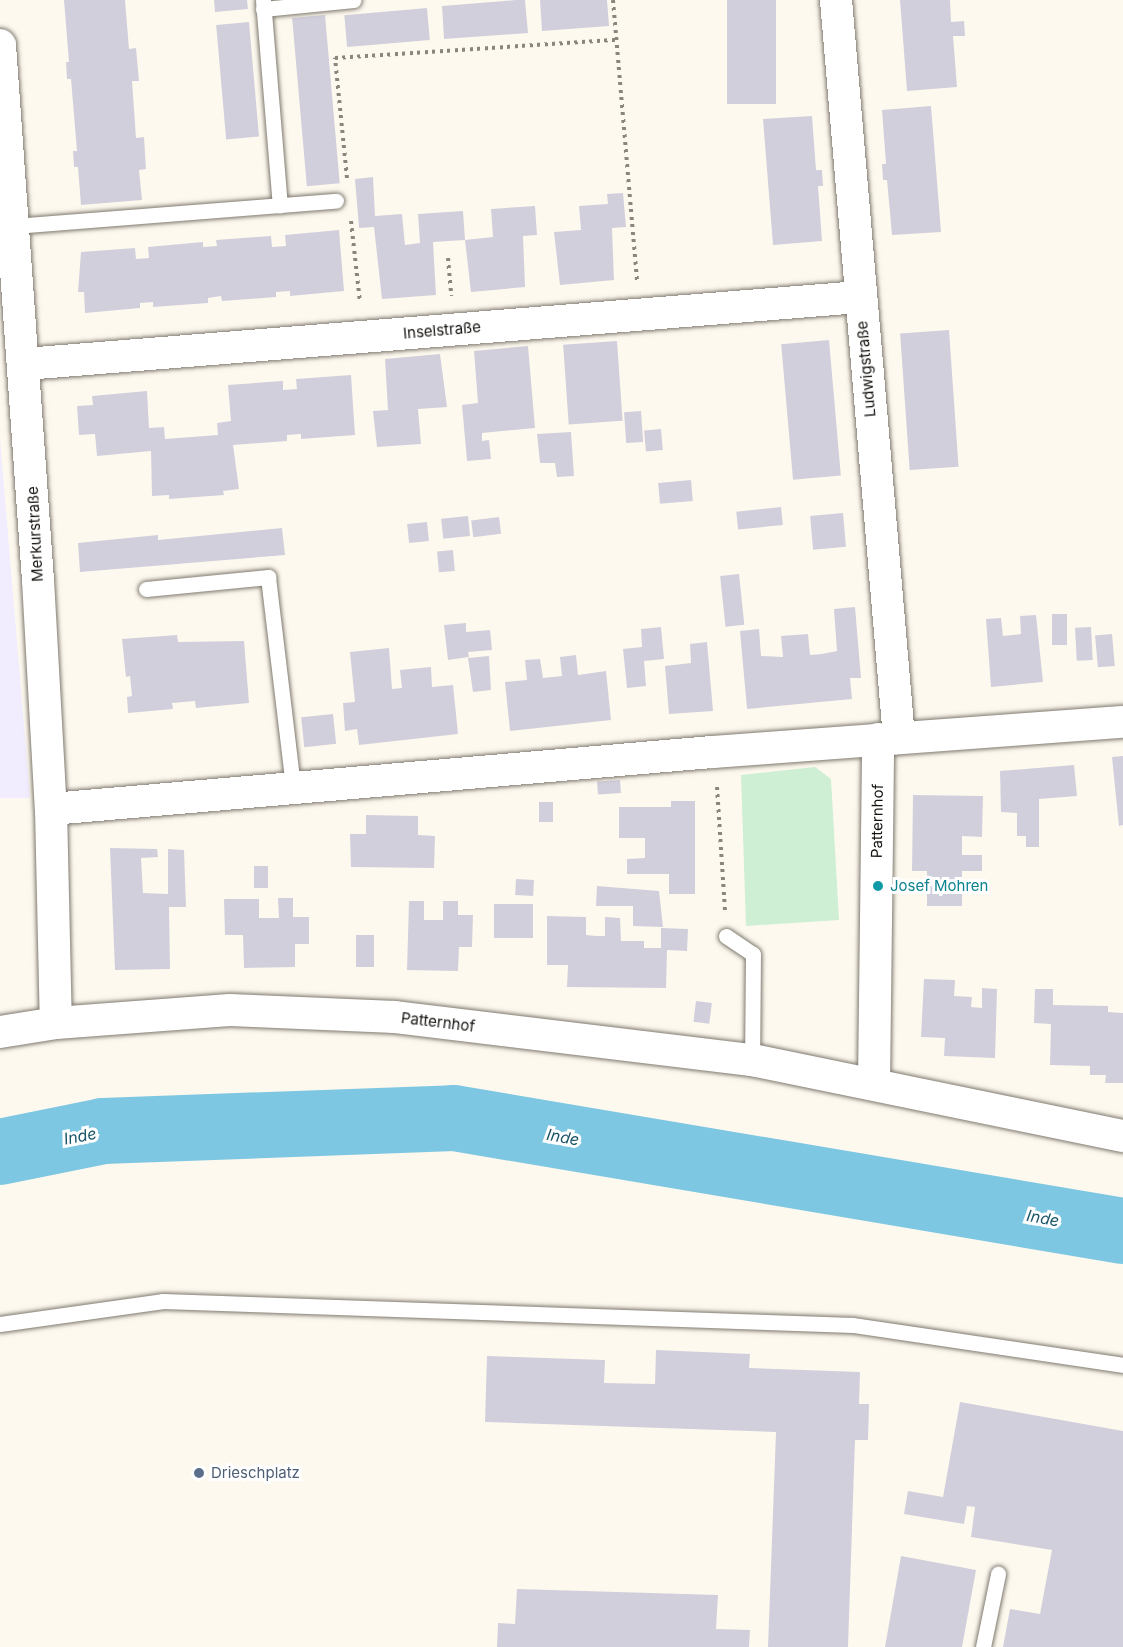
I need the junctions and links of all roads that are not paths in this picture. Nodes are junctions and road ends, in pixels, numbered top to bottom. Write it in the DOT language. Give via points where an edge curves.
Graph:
graph roads {
  1 [pos="354,0"];
  2 [pos="836,0"];
  3 [pos="263,4"];
  4 [pos="0,45"];
  5 [pos="336,201"];
  6 [pos="280,205"];
  7 [pos="10,233"];
  8 [pos="860,297"];
  9 [pos="25,364"];
  10 [pos="146,589"];
  11 [pos="1123,722"];
  12 [pos="888,739"];
  13 [pos="292,786"];
  14 [pos="51,809"];
  15 [pos="726,936"];
  16 [pos="56,1023"];
  17 [pos="0,1032"];
  18 [pos="752,1060"];
  19 [pos="874,1083"];
  20 [pos="1123,1136"];
  21 [pos="0,1324"];
  22 [pos="1123,1365"];
  23 [pos="998,1574"];
  24 [pos="983,1647"];
  1 -- 3 [label="lane"];
  2 -- 8 [label="street, Ludwigstraße"];
  3 -- 6 [label="lane"];
  4 -- 7 [label="street, Merkurstraße"];
  5 -- 6 [label="lane"];
  6 -- 7 [label="lane"];
  7 -- 9 [label="street, Merkurstraße"];
  8 -- 9 [label="street, Inselstraße"];
  8 -- 12 [label="street, Ludwigstraße"];
  9 -- 14 [label="street, Merkurstraße"];
  10 -- 13 [label="lane" via="268,577"];
  11 -- 12 [label="street"];
  12 -- 13 [label="street"];
  12 -- 19 [label="street, Patternhof"];
  13 -- 14 [label="street"];
  14 -- 16 [label="street, Merkurstraße"];
  15 -- 18 [label="lane" via="753,954"];
  16 -- 17 [label="street, Patternhof"];
  16 -- 18 [label="street, Patternhof" via="230,1011 395,1017"];
  18 -- 19 [label="street, Patternhof"];
  19 -- 20 [label="street, Patternhof" via="959,1105"];
  21 -- 22 [label="lane" via="163,1301 854,1324"];
  23 -- 24 [label="lane"];
}
